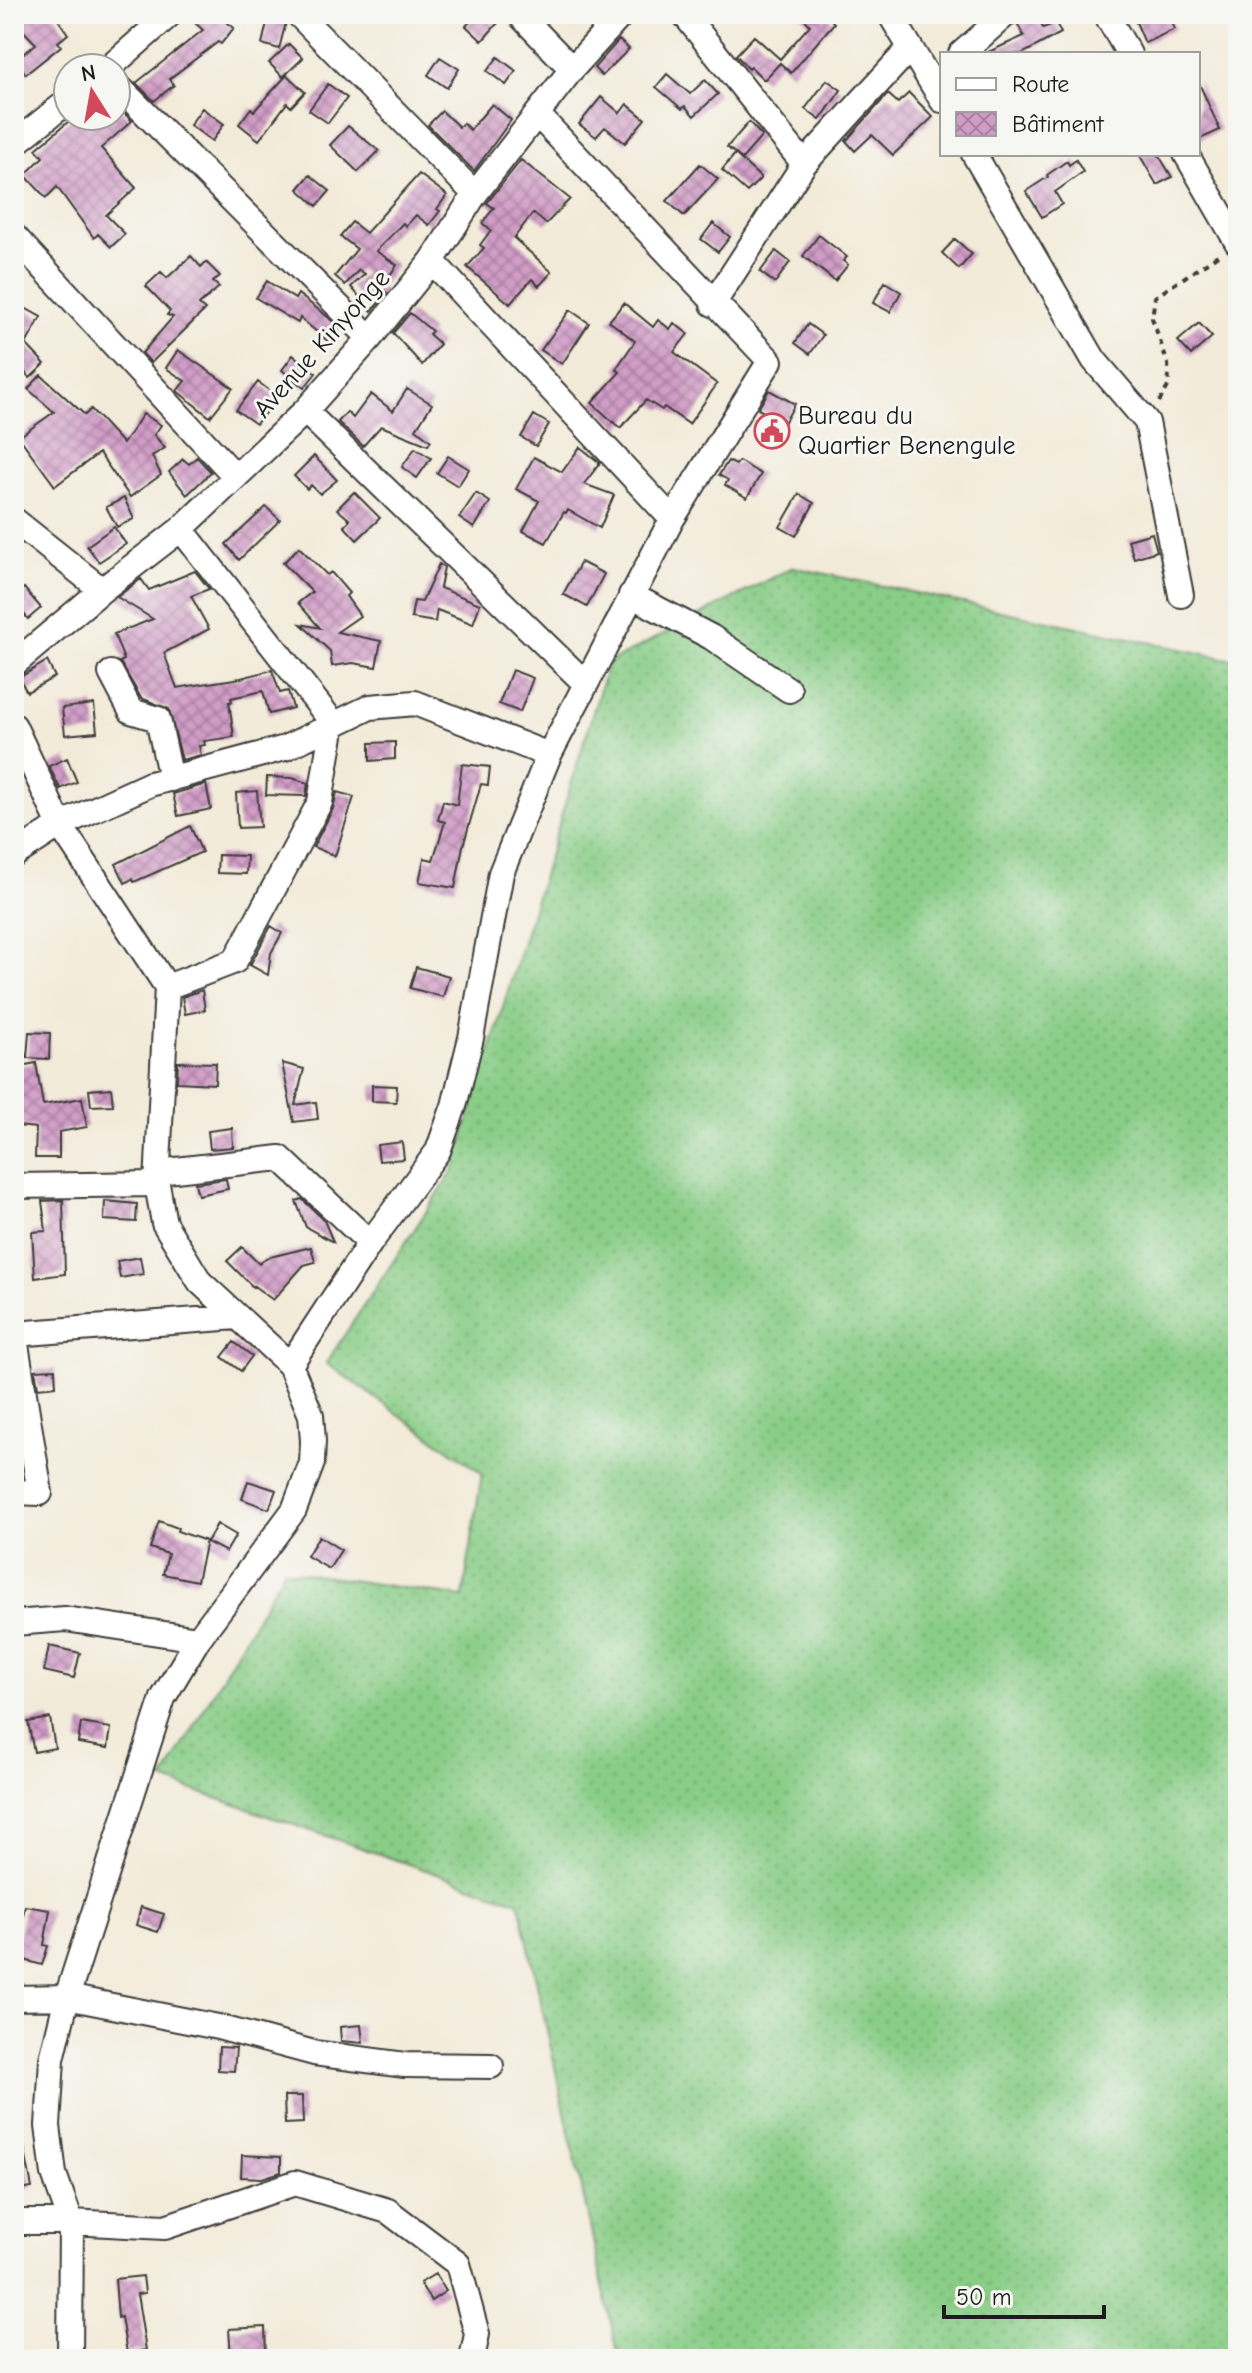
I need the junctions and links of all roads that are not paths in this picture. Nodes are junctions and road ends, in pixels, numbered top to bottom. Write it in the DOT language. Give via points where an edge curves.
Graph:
graph roads {
  1 [pos="170,14"];
  2 [pos="298,14"];
  3 [pos="519,14"];
  4 [pos="622,14"];
  5 [pos="684,14"];
  6 [pos="890,14"];
  7 [pos="1006,14"];
  8 [pos="1106,14"];
  9 [pos="910,48"];
  10 [pos="127,52"];
  11 [pos="963,52"];
  12 [pos="1128,52"];
  13 [pos="572,69"];
  14 [pos="938,84"];
  15 [pos="132,100"];
  16 [pos="52,114"];
  17 [pos="537,114"];
  18 [pos="14,144"];
  19 [pos="975,156"];
  20 [pos="1187,156"];
  21 [pos="804,164"];
  22 [pos="475,194"];
  23 [pos="14,236"];
  24 [pos="1237,242"];
  25 [pos="432,261"];
  26 [pos="713,304"];
  27 [pos="370,338"];
  28 [pos="305,411"];
  29 [pos="236,477"];
  30 [pos="672,519"];
  31 [pos="14,520"];
  32 [pos="181,529"];
  33 [pos="102,590"];
  34 [pos="631,595"];
  35 [pos="1181,595"];
  36 [pos="14,664"];
  37 [pos="111,673"];
  38 [pos="586,684"];
  39 [pos="789,690"];
  40 [pos="333,723"];
  41 [pos="14,726"];
  42 [pos="549,755"];
  43 [pos="171,779"];
  44 [pos="60,825"];
  45 [pos="14,855"];
  46 [pos="167,987"];
  47 [pos="158,1178"];
  48 [pos="14,1186"];
  49 [pos="370,1243"];
  50 [pos="237,1317"];
  51 [pos="14,1333"];
  52 [pos="290,1365"];
  53 [pos="14,1492"];
  54 [pos="14,1623"];
  55 [pos="198,1639"];
  56 [pos="67,1997"];
  57 [pos="14,1998"];
  58 [pos="491,2066"];
  59 [pos="14,2222"];
  60 [pos="71,2222"];
  61 [pos="70,2359"];
  62 [pos="472,2359"];
  1 -- 10 [label="street"];
  2 -- 22 [label="street"];
  3 -- 13 [label="street"];
  4 -- 13 [label="street, Avenue Kinyonge"];
  5 -- 21 [label="street"];
  6 -- 9 [label="street"];
  7 -- 11 [label="street"];
  8 -- 12 [label="street"];
  9 -- 14 [label="street"];
  9 -- 21 [label="street"];
  13 -- 17 [label="street, Avenue Kinyonge"];
  15 -- 27 [label="street"];
  16 -- 18 [label="street"];
  17 -- 22 [label="street, Avenue Kinyonge"];
  17 -- 26 [label="street"];
  19 -- 35 [label="street" via="1094,360 1147,422"];
  20 -- 24 [label="street"];
  21 -- 26 [label="street"];
  22 -- 25 [label="street, Avenue Kinyonge"];
  23 -- 29 [label="street"];
  25 -- 27 [label="street, Avenue Kinyonge"];
  25 -- 30 [label="street"];
  26 -- 30 [label="street" via="770,361"];
  27 -- 28 [label="street, Avenue Kinyonge"];
  28 -- 29 [label="street, Avenue Kinyonge"];
  28 -- 38 [label="street"];
  29 -- 32 [label="street, Avenue Kinyonge"];
  30 -- 34 [label="street"];
  31 -- 33 [label="street"];
  32 -- 33 [label="street, Avenue Kinyonge"];
  32 -- 40 [label="street"];
  33 -- 36 [label="street, Avenue Kinyonge"];
  34 -- 38 [label="street"];
  34 -- 39 [label="street" via="711,637"];
  37 -- 43 [label="street" via="131,711 158,719"];
  38 -- 42 [label="street"];
  40 -- 42 [label="street" via="370,707 415,703"];
  40 -- 43 [label="street" via="285,748"];
  40 -- 46 [label="street" via="320,802 235,961"];
  41 -- 44 [label="street"];
  42 -- 49 [label="street" via="501,873 471,1038 438,1151"];
  43 -- 44 [label="street"];
  44 -- 45 [label="street"];
  44 -- 46 [label="street"];
  46 -- 47 [label="street"];
  47 -- 48 [label="street"];
  47 -- 49 [label="street" via="280,1158"];
  47 -- 50 [label="street" via="164,1223 200,1282"];
  49 -- 52 [label="street"];
  50 -- 51 [label="street"];
  50 -- 52 [label="street"];
  51 -- 53 [label="street" via="40,1493"];
  52 -- 55 [label="street" via="311,1415 307,1481 294,1510"];
  54 -- 55 [label="street" via="65,1619"];
  55 -- 56 [label="street" via="163,1698"];
  56 -- 57 [label="street"];
  56 -- 58 [label="street" via="218,2027 314,2053 405,2065"];
  56 -- 60 [label="street" via="52,2059 48,2126 54,2174"];
  59 -- 60 [label="street"];
  60 -- 61 [label="street"];
  60 -- 62 [label="street" via="165,2227 295,2183 388,2211 458,2264 477,2334"];
}
